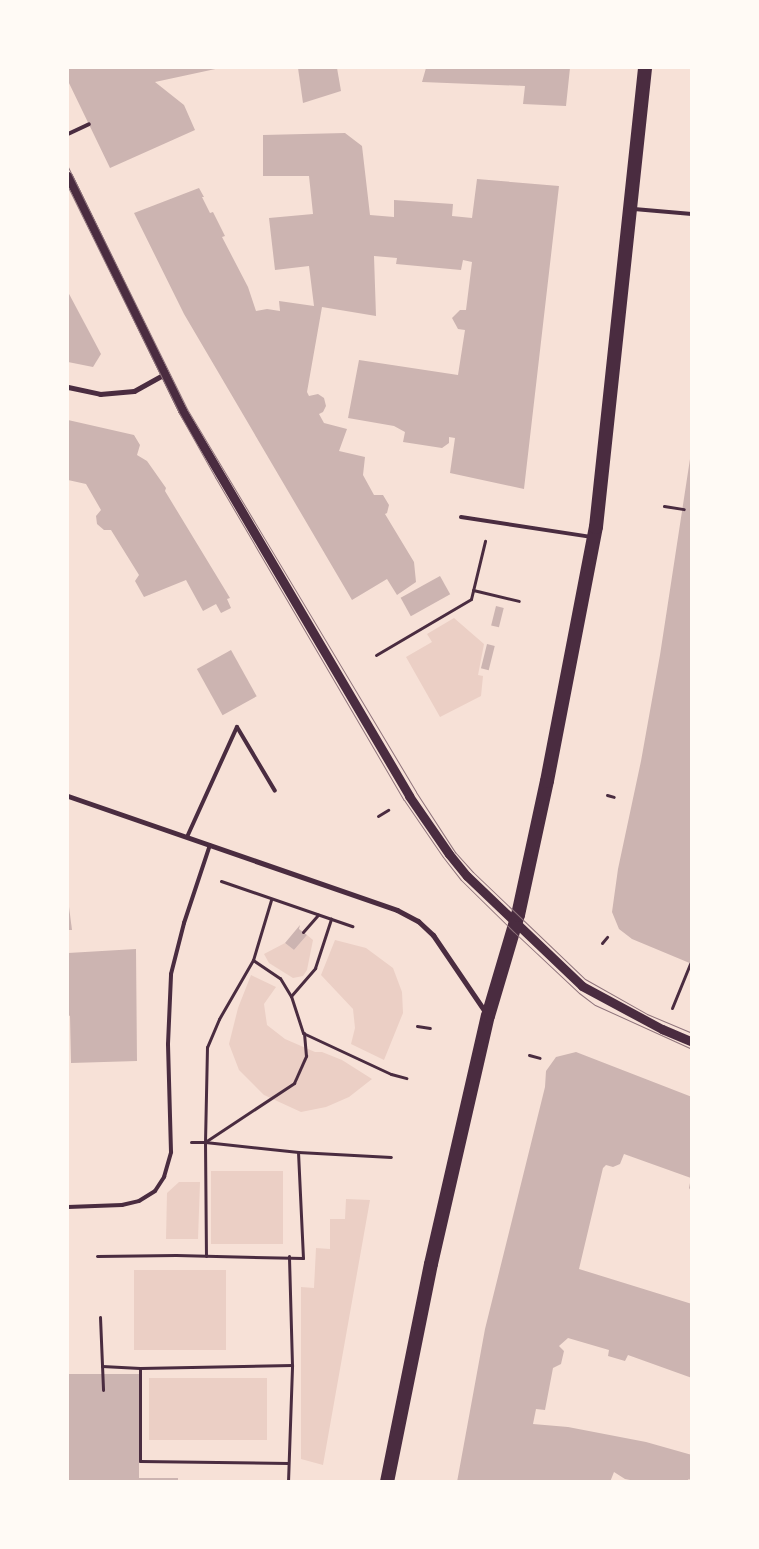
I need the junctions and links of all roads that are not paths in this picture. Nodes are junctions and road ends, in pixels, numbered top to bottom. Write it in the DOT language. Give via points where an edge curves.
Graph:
graph roads {
  1 [pos="646,68"];
  2 [pos="89,124"];
  3 [pos="68,134"];
  4 [pos="68,176"];
  5 [pos="632,208"];
  6 [pos="692,214"];
  7 [pos="165,374"];
  8 [pos="68,387"];
  9 [pos="461,517"];
  10 [pos="594,537"];
  11 [pos="275,791"];
  12 [pos="68,796"];
  13 [pos="187,837"];
  14 [pos="210,845"];
  15 [pos="516,924"];
  16 [pos="488,1016"];
  17 [pos="692,1042"];
  18 [pos="68,1207"];
  19 [pos="387,1482"];
  1 -- 5 [label="highway"];
  2 -- 3 [label="lane"];
  4 -- 7 [label="street"];
  5 -- 6 [label="lane"];
  5 -- 10 [label="highway"];
  7 -- 8 [label="street" via="134,391 100,394"];
  7 -- 15 [label="street" via="182,410 409,796 455,861"];
  9 -- 10 [label="lane"];
  10 -- 15 [label="highway"];
  11 -- 13 [label="lane" via="236,727"];
  12 -- 13 [label="street"];
  13 -- 14 [label="street"];
  14 -- 16 [label="street" via="397,910 418,921 433,935"];
  14 -- 18 [label="lane" via="171,974 168,1044 171,1143 164,1177 155,1191 139,1201 122,1205"];
  15 -- 16 [label="highway"];
  15 -- 17 [label="street" via="582,986"];
  16 -- 19 [label="highway" via="431,1264"];
}
